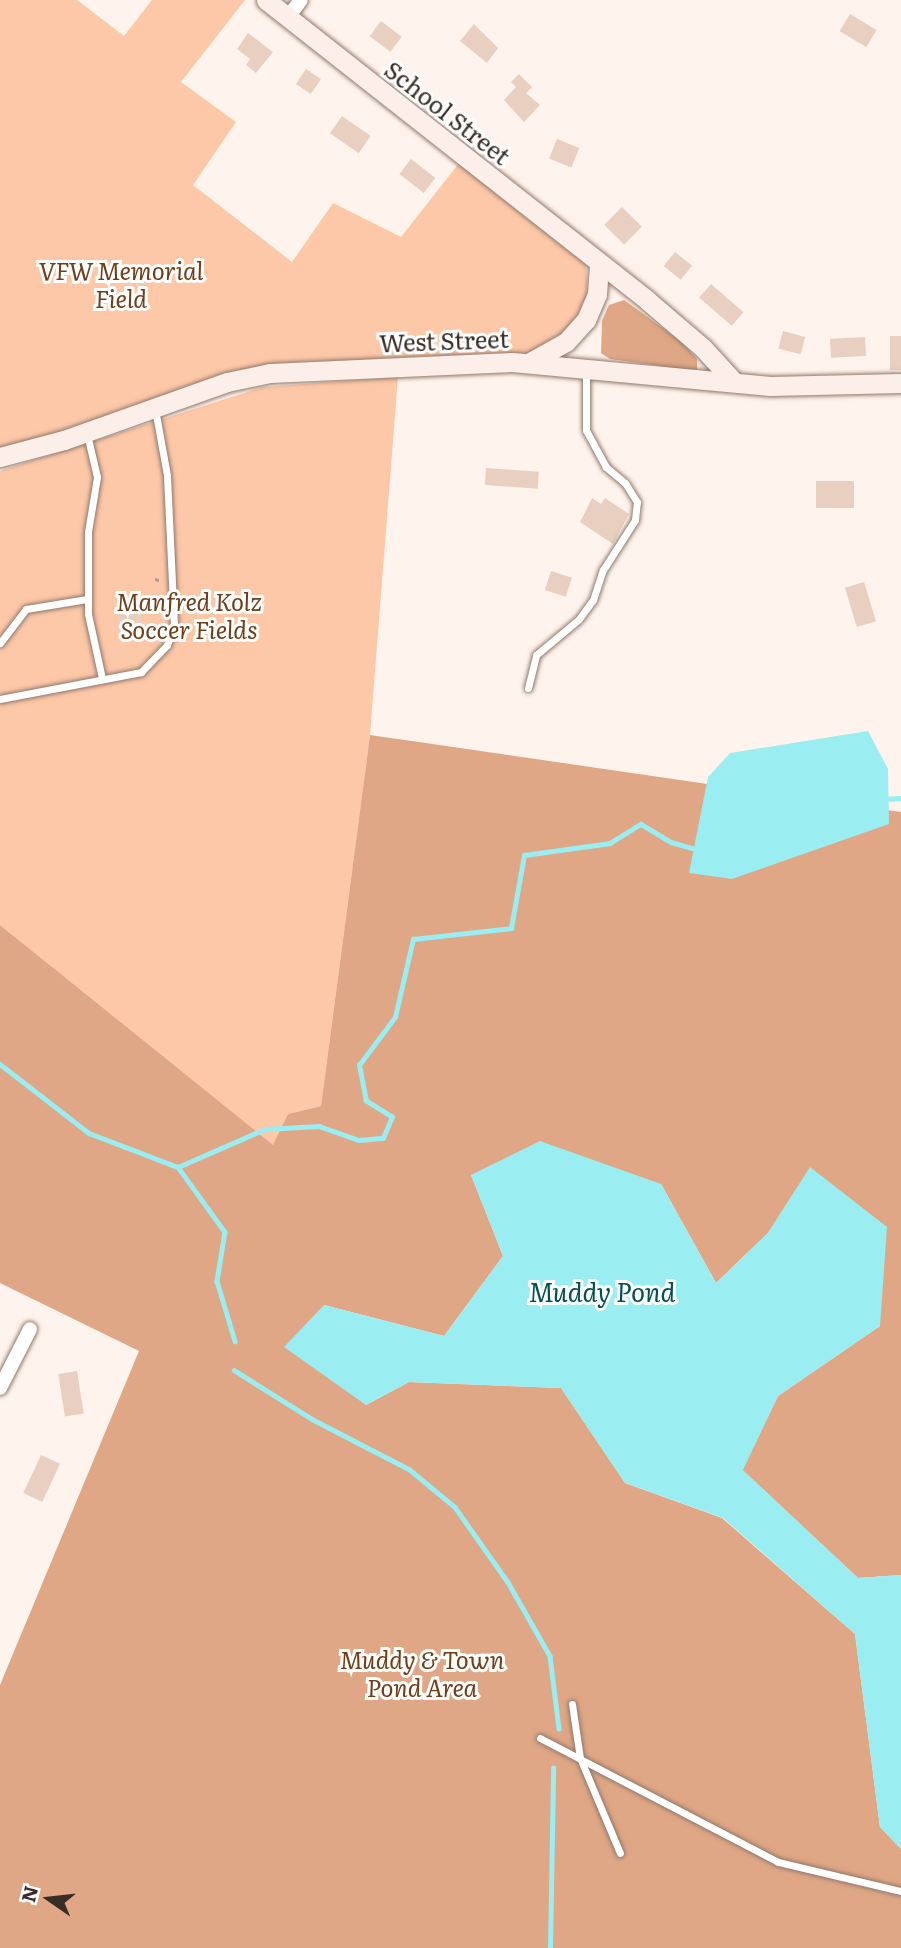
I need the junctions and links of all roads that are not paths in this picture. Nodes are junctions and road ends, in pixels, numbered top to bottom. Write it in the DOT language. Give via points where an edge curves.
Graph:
graph roads {
  1 [pos="266,0"];
  2 [pos="301,0"];
  3 [pos="288,17"];
  4 [pos="599,263"];
  5 [pos="529,363"];
  6 [pos="586,367"];
  7 [pos="734,382"];
  8 [pos="901,383"];
  9 [pos="155,408"];
  10 [pos="86,433"];
  11 [pos="0,457"];
  12 [pos="87,599"];
  13 [pos="0,643"];
  14 [pos="102,678"];
  15 [pos="528,688"];
  16 [pos="0,699"];
  17 [pos="30,1328"];
  18 [pos="0,1388"];
  19 [pos="572,1704"];
  20 [pos="540,1738"];
  21 [pos="580,1758"];
  22 [pos="620,1853"];
  23 [pos="901,1891"];
  1 -- 3 [label="street, School Street"];
  2 -- 3 [label="street"];
  3 -- 4 [label="street, School Street"];
  4 -- 5 [label="street" via="597,294 586,320 566,342"];
  4 -- 7 [label="street, School Street" via="703,348"];
  5 -- 6 [label="street, West Street"];
  5 -- 9 [label="street, West Street" via="270,373 227,382"];
  6 -- 7 [label="street, West Street"];
  6 -- 15 [label="lane" via="586,430 606,467 625,483 637,502 635,520 579,619 536,654"];
  7 -- 8 [label="street, West Street" via="770,386"];
  9 -- 10 [label="street, West Street"];
  9 -- 14 [label="lane" via="167,475 173,628 152,666 138,673"];
  10 -- 11 [label="street, West Street"];
  10 -- 12 [label="lane" via="97,477 88,531"];
  12 -- 13 [label="lane" via="26,609"];
  12 -- 14 [label="lane" via="89,634"];
  14 -- 16 [label="lane"];
  17 -- 18 [label="street"];
  19 -- 21 [label="lane"];
  20 -- 21 [label="lane"];
  21 -- 22 [label="lane"];
  21 -- 23 [label="lane" via="778,1862"];
}
